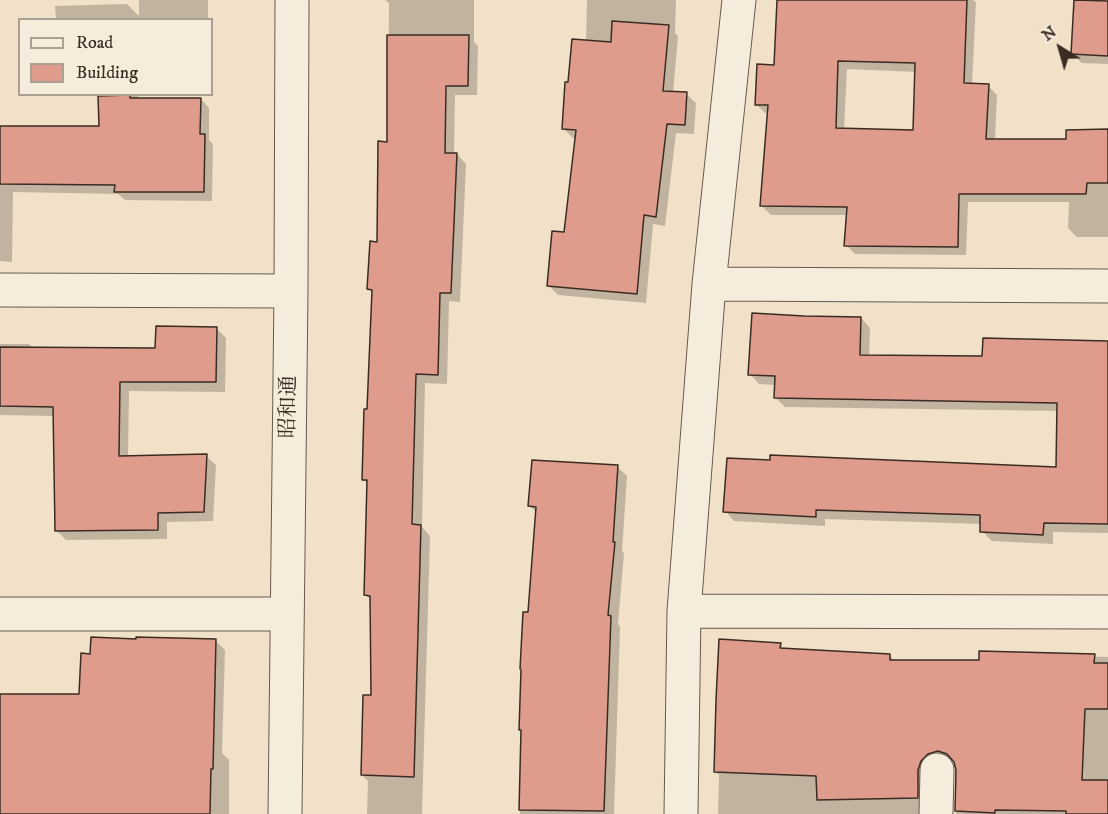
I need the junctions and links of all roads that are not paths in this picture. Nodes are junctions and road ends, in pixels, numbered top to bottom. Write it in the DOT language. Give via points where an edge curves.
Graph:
graph roads {
  1 [pos="292,0"];
  2 [pos="739,0"];
  3 [pos="709,284"];
  4 [pos="1108,286"];
  5 [pos="0,290"];
  6 [pos="291,291"];
  7 [pos="684,611"];
  8 [pos="1108,612"];
  9 [pos="0,614"];
  10 [pos="287,614"];
  11 [pos="937,770"];
  12 [pos="285,814"];
  13 [pos="681,814"];
  14 [pos="936,814"];
  1 -- 6 [label="street, 昭和通"];
  2 -- 3 [label="street"];
  3 -- 4 [label="street"];
  3 -- 7 [label="street"];
  5 -- 6 [label="street"];
  6 -- 10 [label="street, 昭和通"];
  7 -- 8 [label="street"];
  7 -- 13 [label="street"];
  9 -- 10 [label="street"];
  10 -- 12 [label="street, 昭和通"];
  11 -- 14 [label="street"];
}
